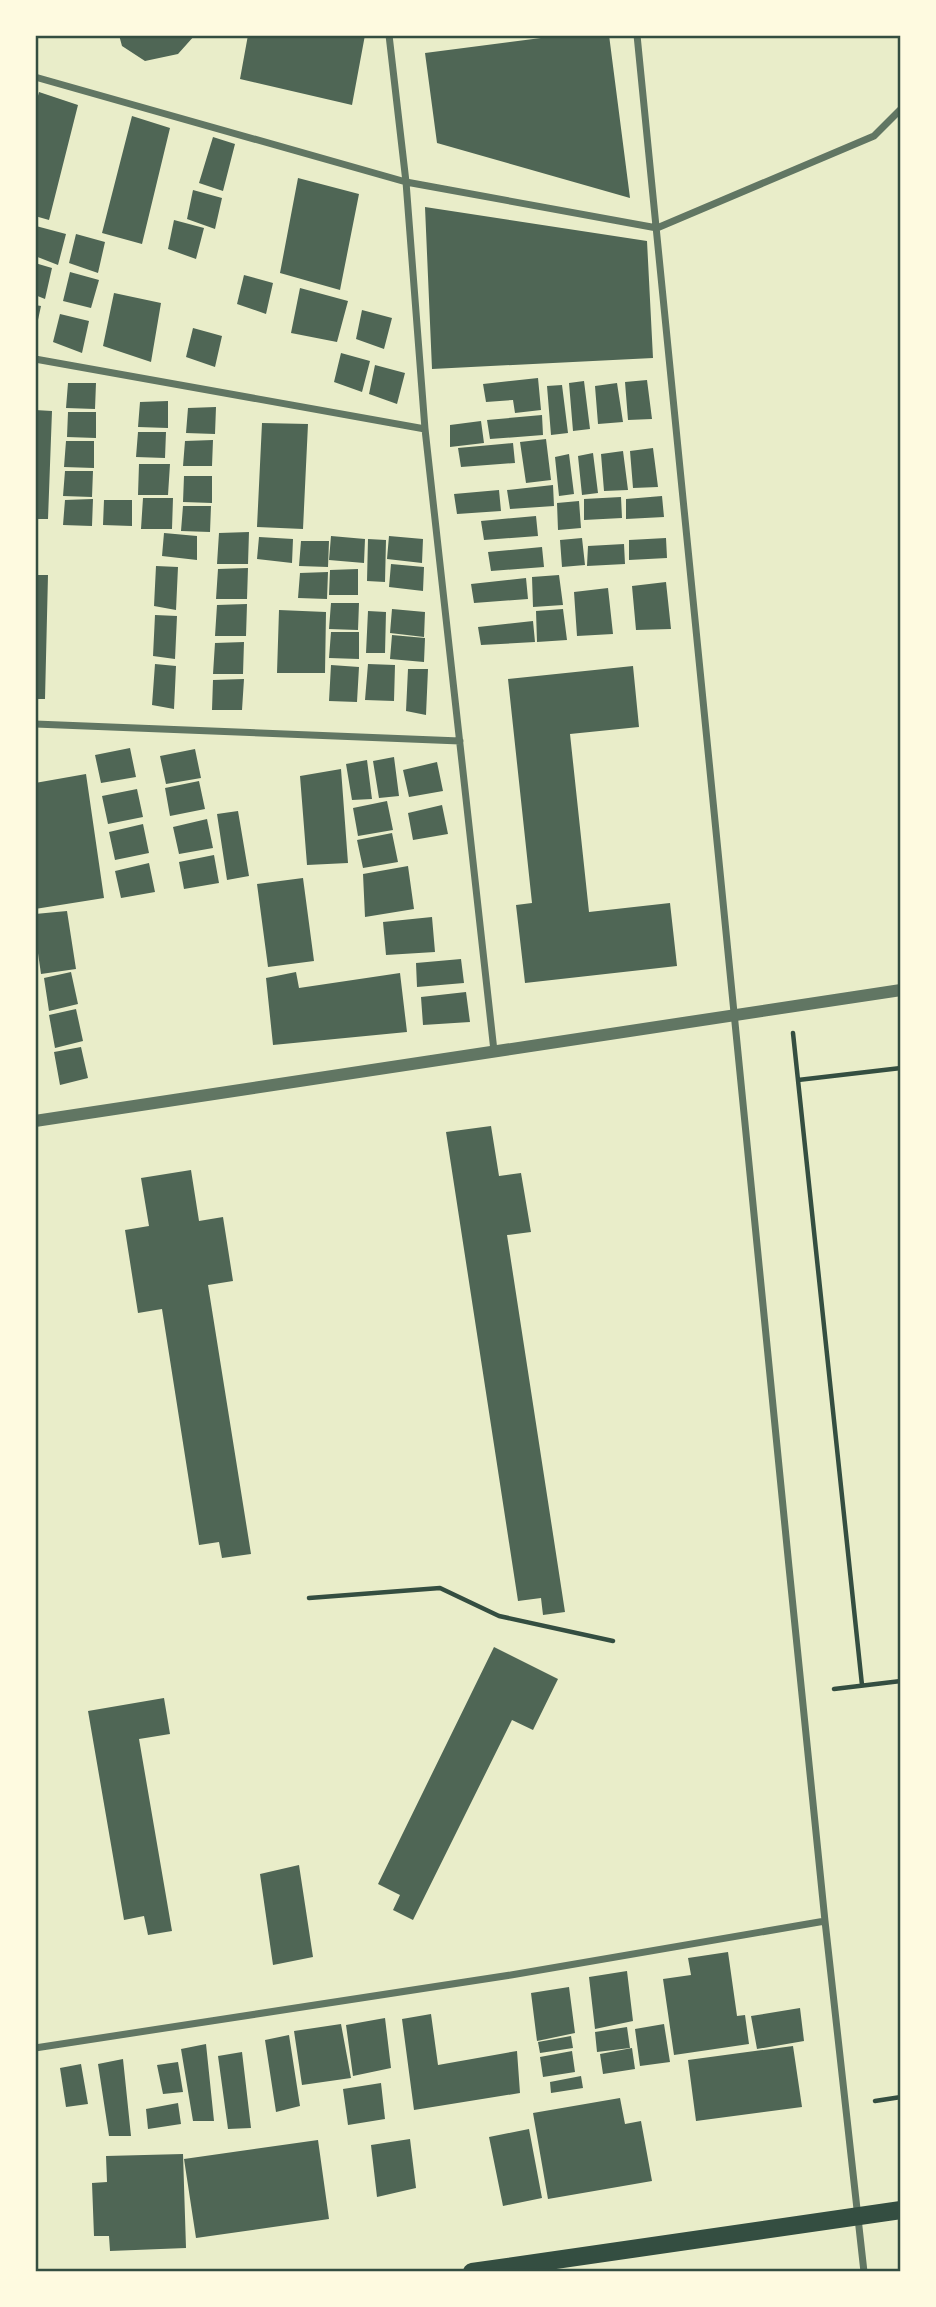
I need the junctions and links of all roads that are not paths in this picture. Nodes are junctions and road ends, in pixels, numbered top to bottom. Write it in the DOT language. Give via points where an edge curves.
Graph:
graph roads {
  1 [pos="389,35"];
  2 [pos="637,35"];
  3 [pos="35,77"];
  4 [pos="901,109"];
  5 [pos="406,182"];
  6 [pos="657,228"];
  7 [pos="35,359"];
  8 [pos="425,429"];
  9 [pos="35,724"];
  10 [pos="460,741"];
  11 [pos="901,989"];
  12 [pos="733,1016"];
  13 [pos="494,1051"];
  14 [pos="35,1121"];
  15 [pos="825,1921"];
  16 [pos="35,2048"];
  17 [pos="901,2210"];
  18 [pos="859,2216"];
  19 [pos="472,2272"];
  20 [pos="864,2272"];
  1 -- 5 [label="street"];
  2 -- 6 [label="street"];
  3 -- 5 [label="street"];
  4 -- 6 [label="street" via="874,136"];
  5 -- 6 [label="street"];
  5 -- 8 [label="street"];
  6 -- 12 [label="street"];
  7 -- 8 [label="street"];
  8 -- 10 [label="street"];
  9 -- 10 [label="street"];
  10 -- 13 [label="street"];
  11 -- 12 [label="street"];
  12 -- 13 [label="street"];
  12 -- 15 [label="street"];
  13 -- 14 [label="street"];
  15 -- 16 [label="street"];
  15 -- 18 [label="street"];
  17 -- 18 [label="main road"];
  18 -- 19 [label="main road"];
  18 -- 20 [label="street"];
}
